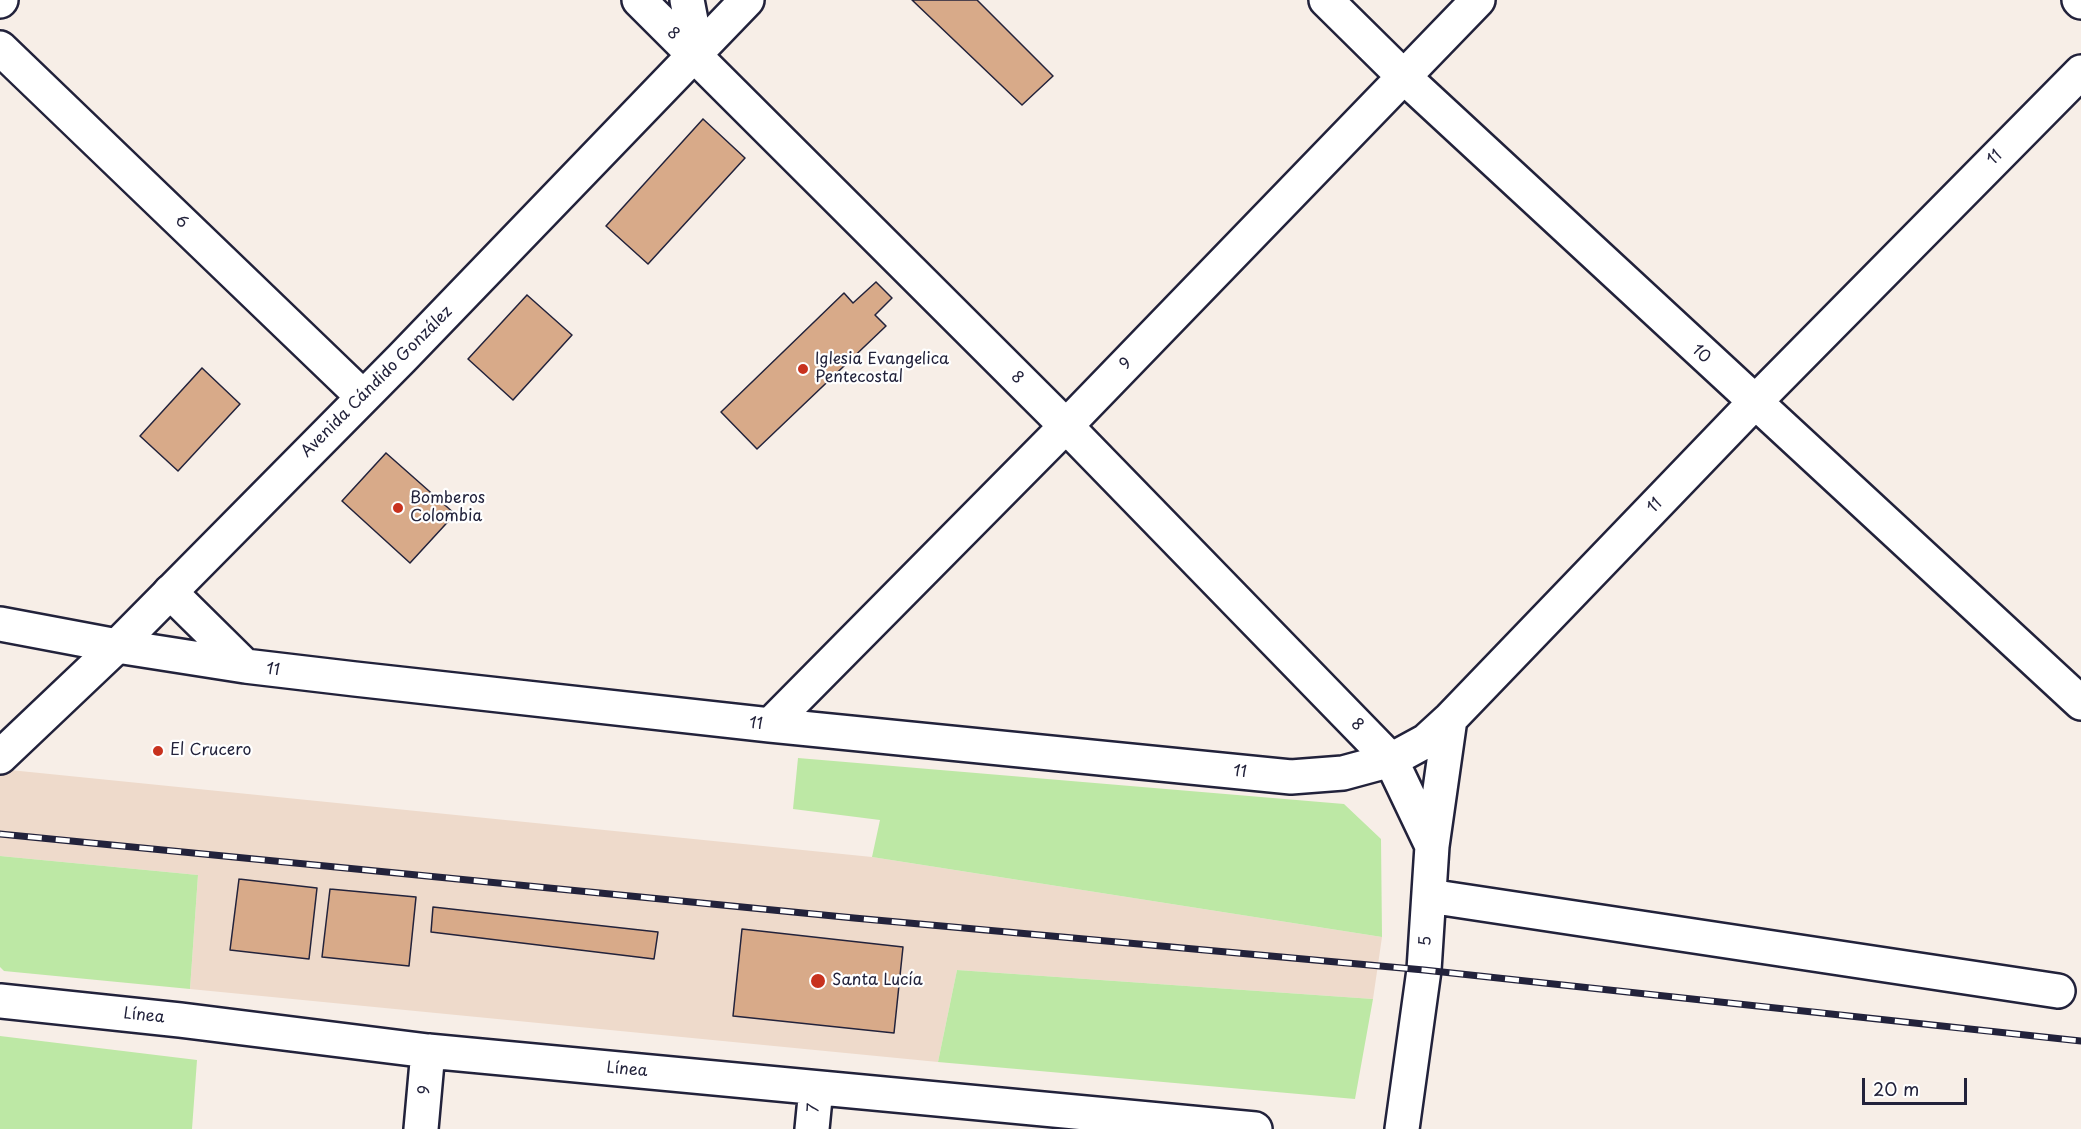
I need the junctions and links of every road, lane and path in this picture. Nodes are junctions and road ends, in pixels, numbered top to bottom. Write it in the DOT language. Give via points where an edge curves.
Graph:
graph roads {
  1 [pos="639,0"];
  2 [pos="687,0"];
  3 [pos="747,0"];
  4 [pos="1326,0"];
  5 [pos="1478,0"];
  6 [pos="0,48"];
  7 [pos="694,55"];
  8 [pos="2081,72"];
  9 [pos="1403,76"];
  10 [pos="362,396"];
  11 [pos="1754,403"];
  12 [pos="1066,426"];
  13 [pos="170,592"];
  14 [pos="0,624"];
  15 [pos="117,646"];
  16 [pos="245,666"];
  17 [pos="2081,702"];
  18 [pos="1450,719"];
  19 [pos="770,725"];
  20 [pos="0,757"];
  21 [pos="1391,760"];
  22 [pos="1432,846"];
  23 [pos="1429,896"];
  24 [pos="2058,991"];
  25 [pos="0,1001"];
  26 [pos="428,1051"];
  27 [pos="816,1088"];
  28 [pos="421,1129"];
  29 [pos="812,1129"];
  30 [pos="1255,1129"];
  31 [pos="1402,1129"];
  1 -- 7 [label="street, 8"];
  2 -- 7 [label="street"];
  3 -- 7 [label="street, Avenida Cándido González"];
  4 -- 9 [label="street, 10"];
  5 -- 9 [label="street, 9"];
  6 -- 10 [label="street, 6"];
  7 -- 10 [label="street, Avenida Cándido González"];
  7 -- 12 [label="street, 8"];
  8 -- 11 [label="street, 11"];
  9 -- 11 [label="street, 10"];
  9 -- 12 [label="street, 9"];
  10 -- 13 [label="street, Avenida Cándido González"];
  11 -- 17 [label="street, 10"];
  11 -- 18 [label="street, 11"];
  12 -- 19 [label="street, 9"];
  12 -- 21 [label="street, 8"];
  13 -- 15 [label="street, Avenida Cándido González"];
  13 -- 16 [label="street"];
  14 -- 15 [label="street"];
  15 -- 16 [label="street, 11"];
  15 -- 20 [label="street, Avenida Cándido González"];
  16 -- 19 [label="street, 11"];
  18 -- 21 [label="street, 11" via="1426,741"];
  18 -- 22 [label="street"];
  19 -- 21 [label="street, 11" via="1291,777 1343,773"];
  21 -- 22 [label="street, 5"];
  22 -- 23 [label="street, 5"];
  23 -- 24 [label="street"];
  23 -- 31 [label="street, 5" via="1424,970"];
  25 -- 26 [label="street, Línea"];
  26 -- 27 [label="street, Línea"];
  26 -- 28 [label="street, 9"];
  27 -- 29 [label="street, 7"];
  27 -- 30 [label="street, Línea"];
}
